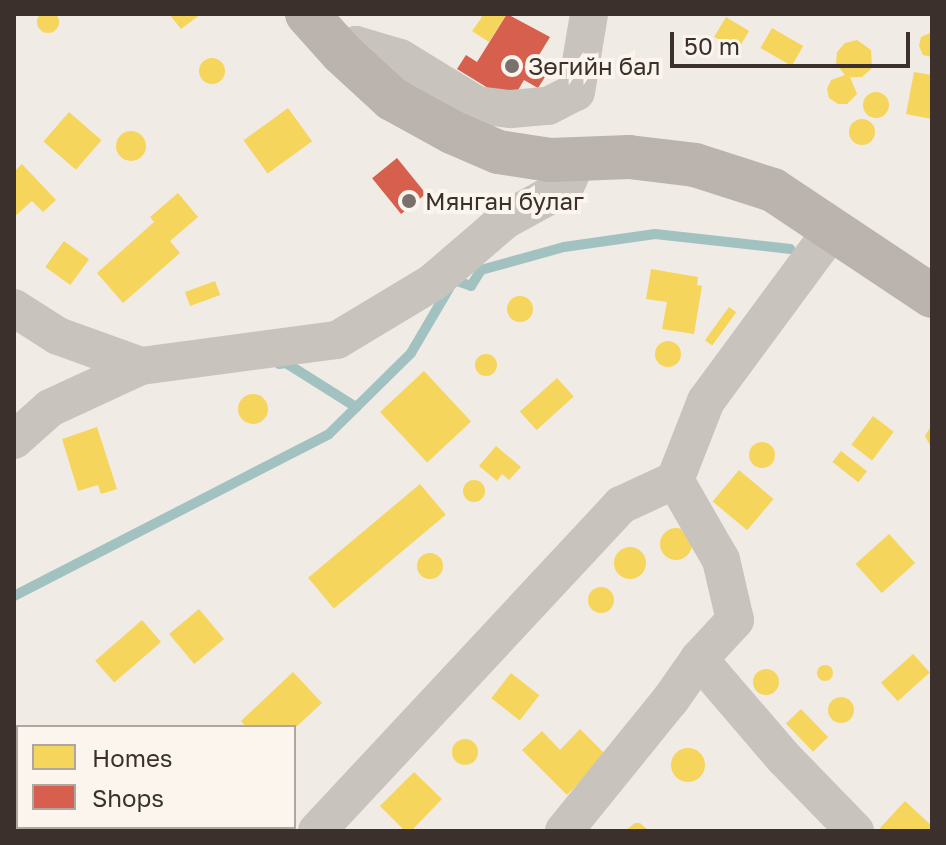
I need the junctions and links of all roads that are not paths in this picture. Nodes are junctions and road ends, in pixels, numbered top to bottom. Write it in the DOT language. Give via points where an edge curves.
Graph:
graph roads {
  1 [pos="307,14"];
  2 [pos="589,14"];
  3 [pos="347,57"];
  4 [pos="577,160"];
  5 [pos="832,230"];
  6 [pos="932,296"];
  7 [pos="14,308"];
  8 [pos="141,366"];
  9 [pos="14,440"];
  10 [pos="675,480"];
  11 [pos="699,659"];
  12 [pos="317,831"];
  13 [pos="564,831"];
  14 [pos="855,831"];
  1 -- 3 [label="main road"];
  2 -- 3 [label="street" via="576,92 548,106 477,105 400,58 356,45"];
  3 -- 4 [label="main road" via="392,99 452,132 498,152"];
  4 -- 5 [label="main road" via="629,157 695,165 773,190"];
  4 -- 8 [label="street" via="565,187 505,220 432,283 337,340"];
  5 -- 6 [label="main road"];
  5 -- 10 [label="street" via="706,401"];
  7 -- 8 [label="street" via="58,336"];
  8 -- 9 [label="street" via="50,408"];
  10 -- 11 [label="street" via="721,560 735,620"];
  10 -- 12 [label="street" via="621,505"];
  11 -- 13 [label="street"];
  11 -- 14 [label="street"];
}
